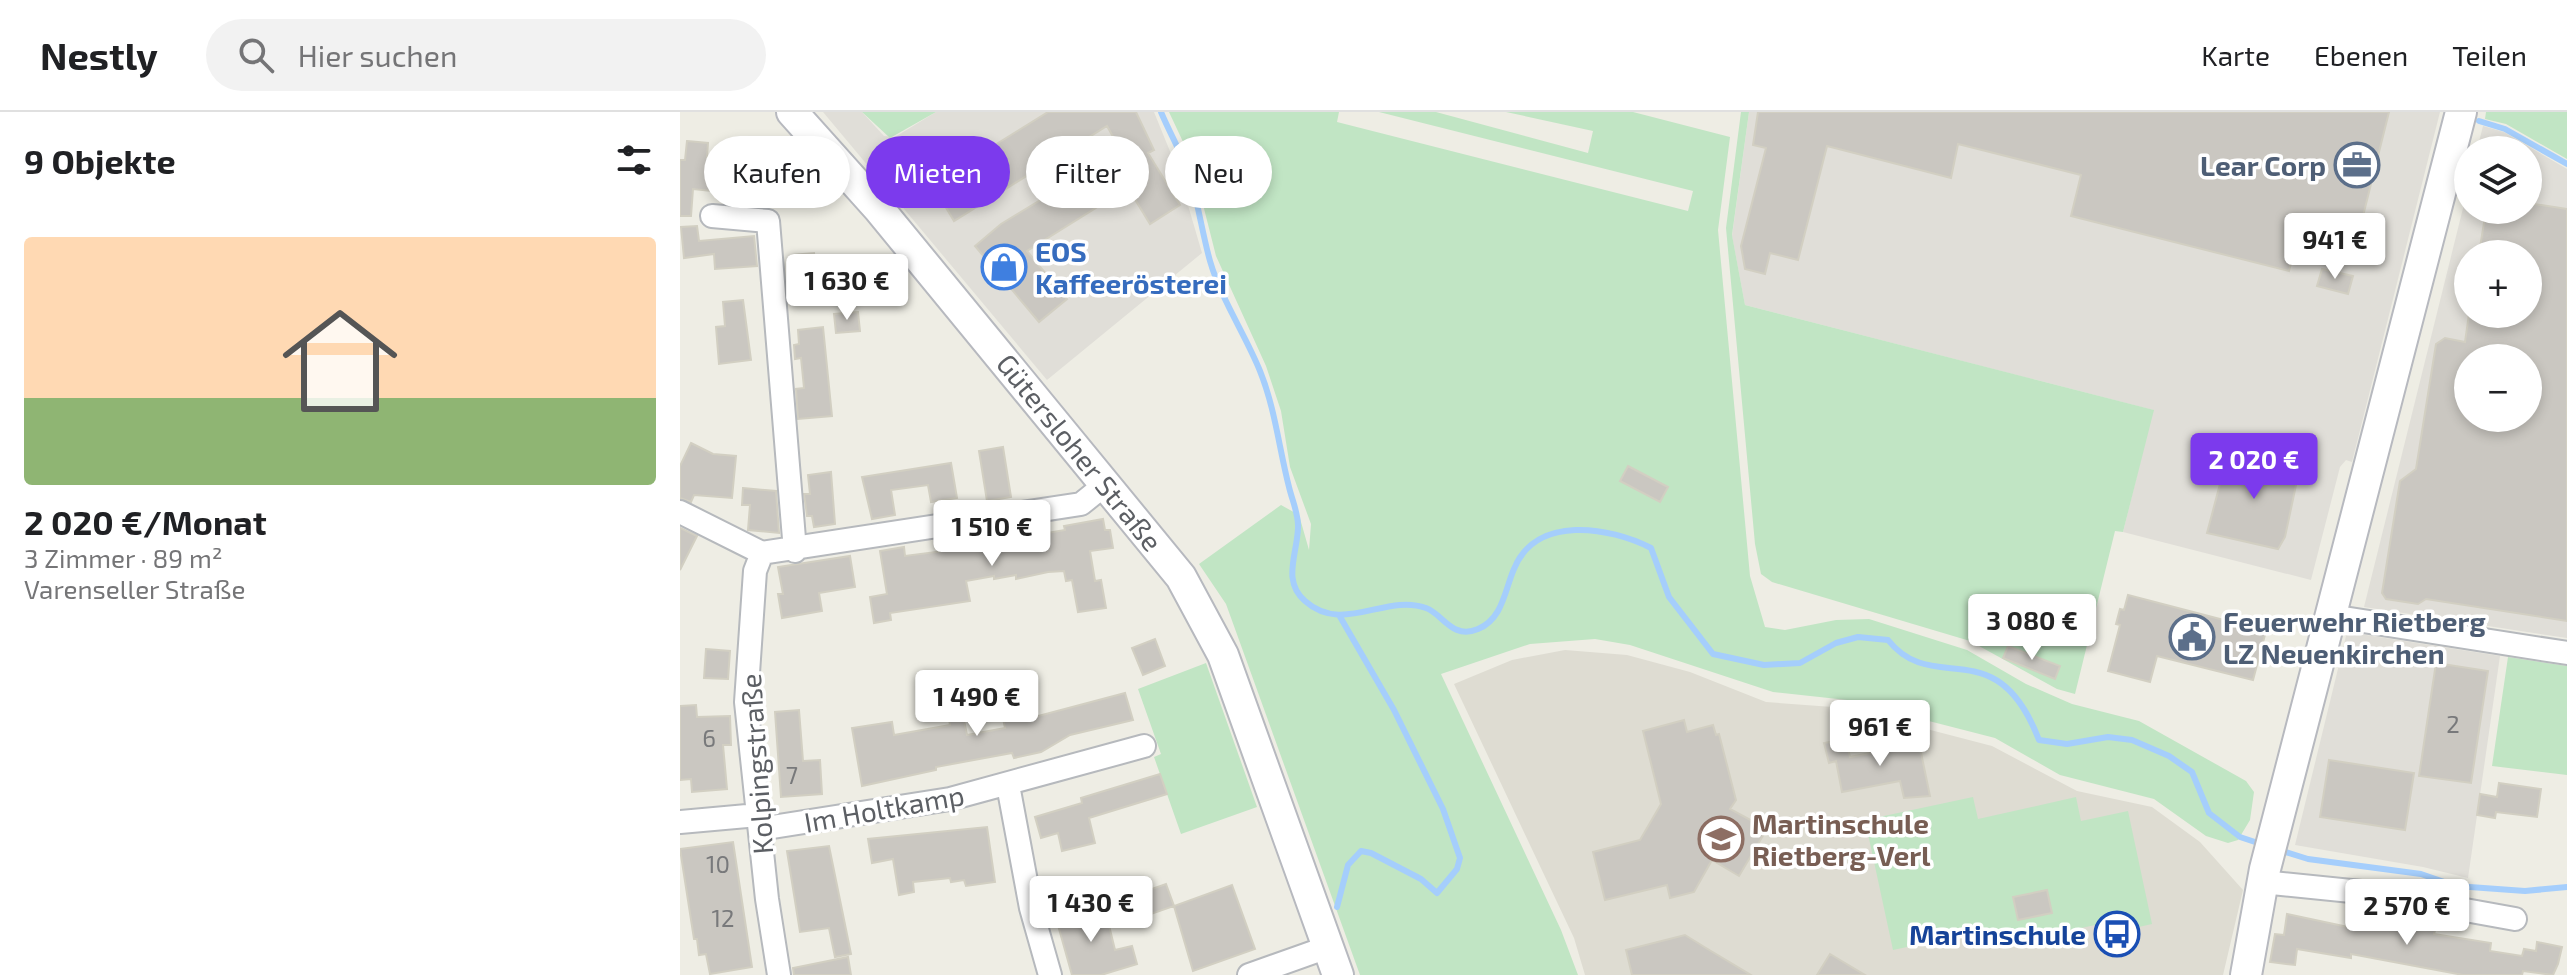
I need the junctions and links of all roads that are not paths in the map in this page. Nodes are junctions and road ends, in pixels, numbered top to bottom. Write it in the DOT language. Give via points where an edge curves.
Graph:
graph roads {
  1 [pos="792,112"];
  2 [pos="2461,112"];
  3 [pos="712,216"];
  4 [pos="1107,483"];
  5 [pos="680,512"];
  6 [pos="795,551"];
  7 [pos="762,553"];
  8 [pos="2331,616"];
  9 [pos="2567,653"];
  10 [pos="1144,746"];
  11 [pos="1008,785"];
  12 [pos="680,822"];
  13 [pos="759,822"];
  14 [pos="2264,876"];
  15 [pos="2515,919"];
  16 [pos="1328,947"];
  17 [pos="779,975"];
  18 [pos="1050,975"];
  19 [pos="1249,975"];
  20 [pos="1338,975"];
  21 [pos="2246,975"];
  1 -- 4 [label="main road, Gütersloher Straße"];
  2 -- 8 [label="main road"];
  3 -- 6 [label="street" via="768,221"];
  4 -- 6 [label="street" via="1081,504"];
  4 -- 16 [label="main road, Gütersloher Straße" via="1181,577 1223,655"];
  5 -- 7 [label="street"];
  6 -- 7 [label="street"];
  7 -- 13 [label="street, Kolpingstraße" via="755,571 746,702"];
  8 -- 9 [label="street"];
  8 -- 14 [label="main road"];
  10 -- 11 [label="street, Im Holtkamp"];
  11 -- 13 [label="street, Im Holtkamp" via="950,799"];
  11 -- 18 [label="street" via="1031,908"];
  12 -- 13 [label="street, Im Holtkamp"];
  13 -- 17 [label="street, Kolpingstraße"];
  14 -- 15 [label="street"];
  14 -- 21 [label="main road"];
  16 -- 19 [label="street"];
  16 -- 20 [label="main road, Gütersloher Straße"];
}
